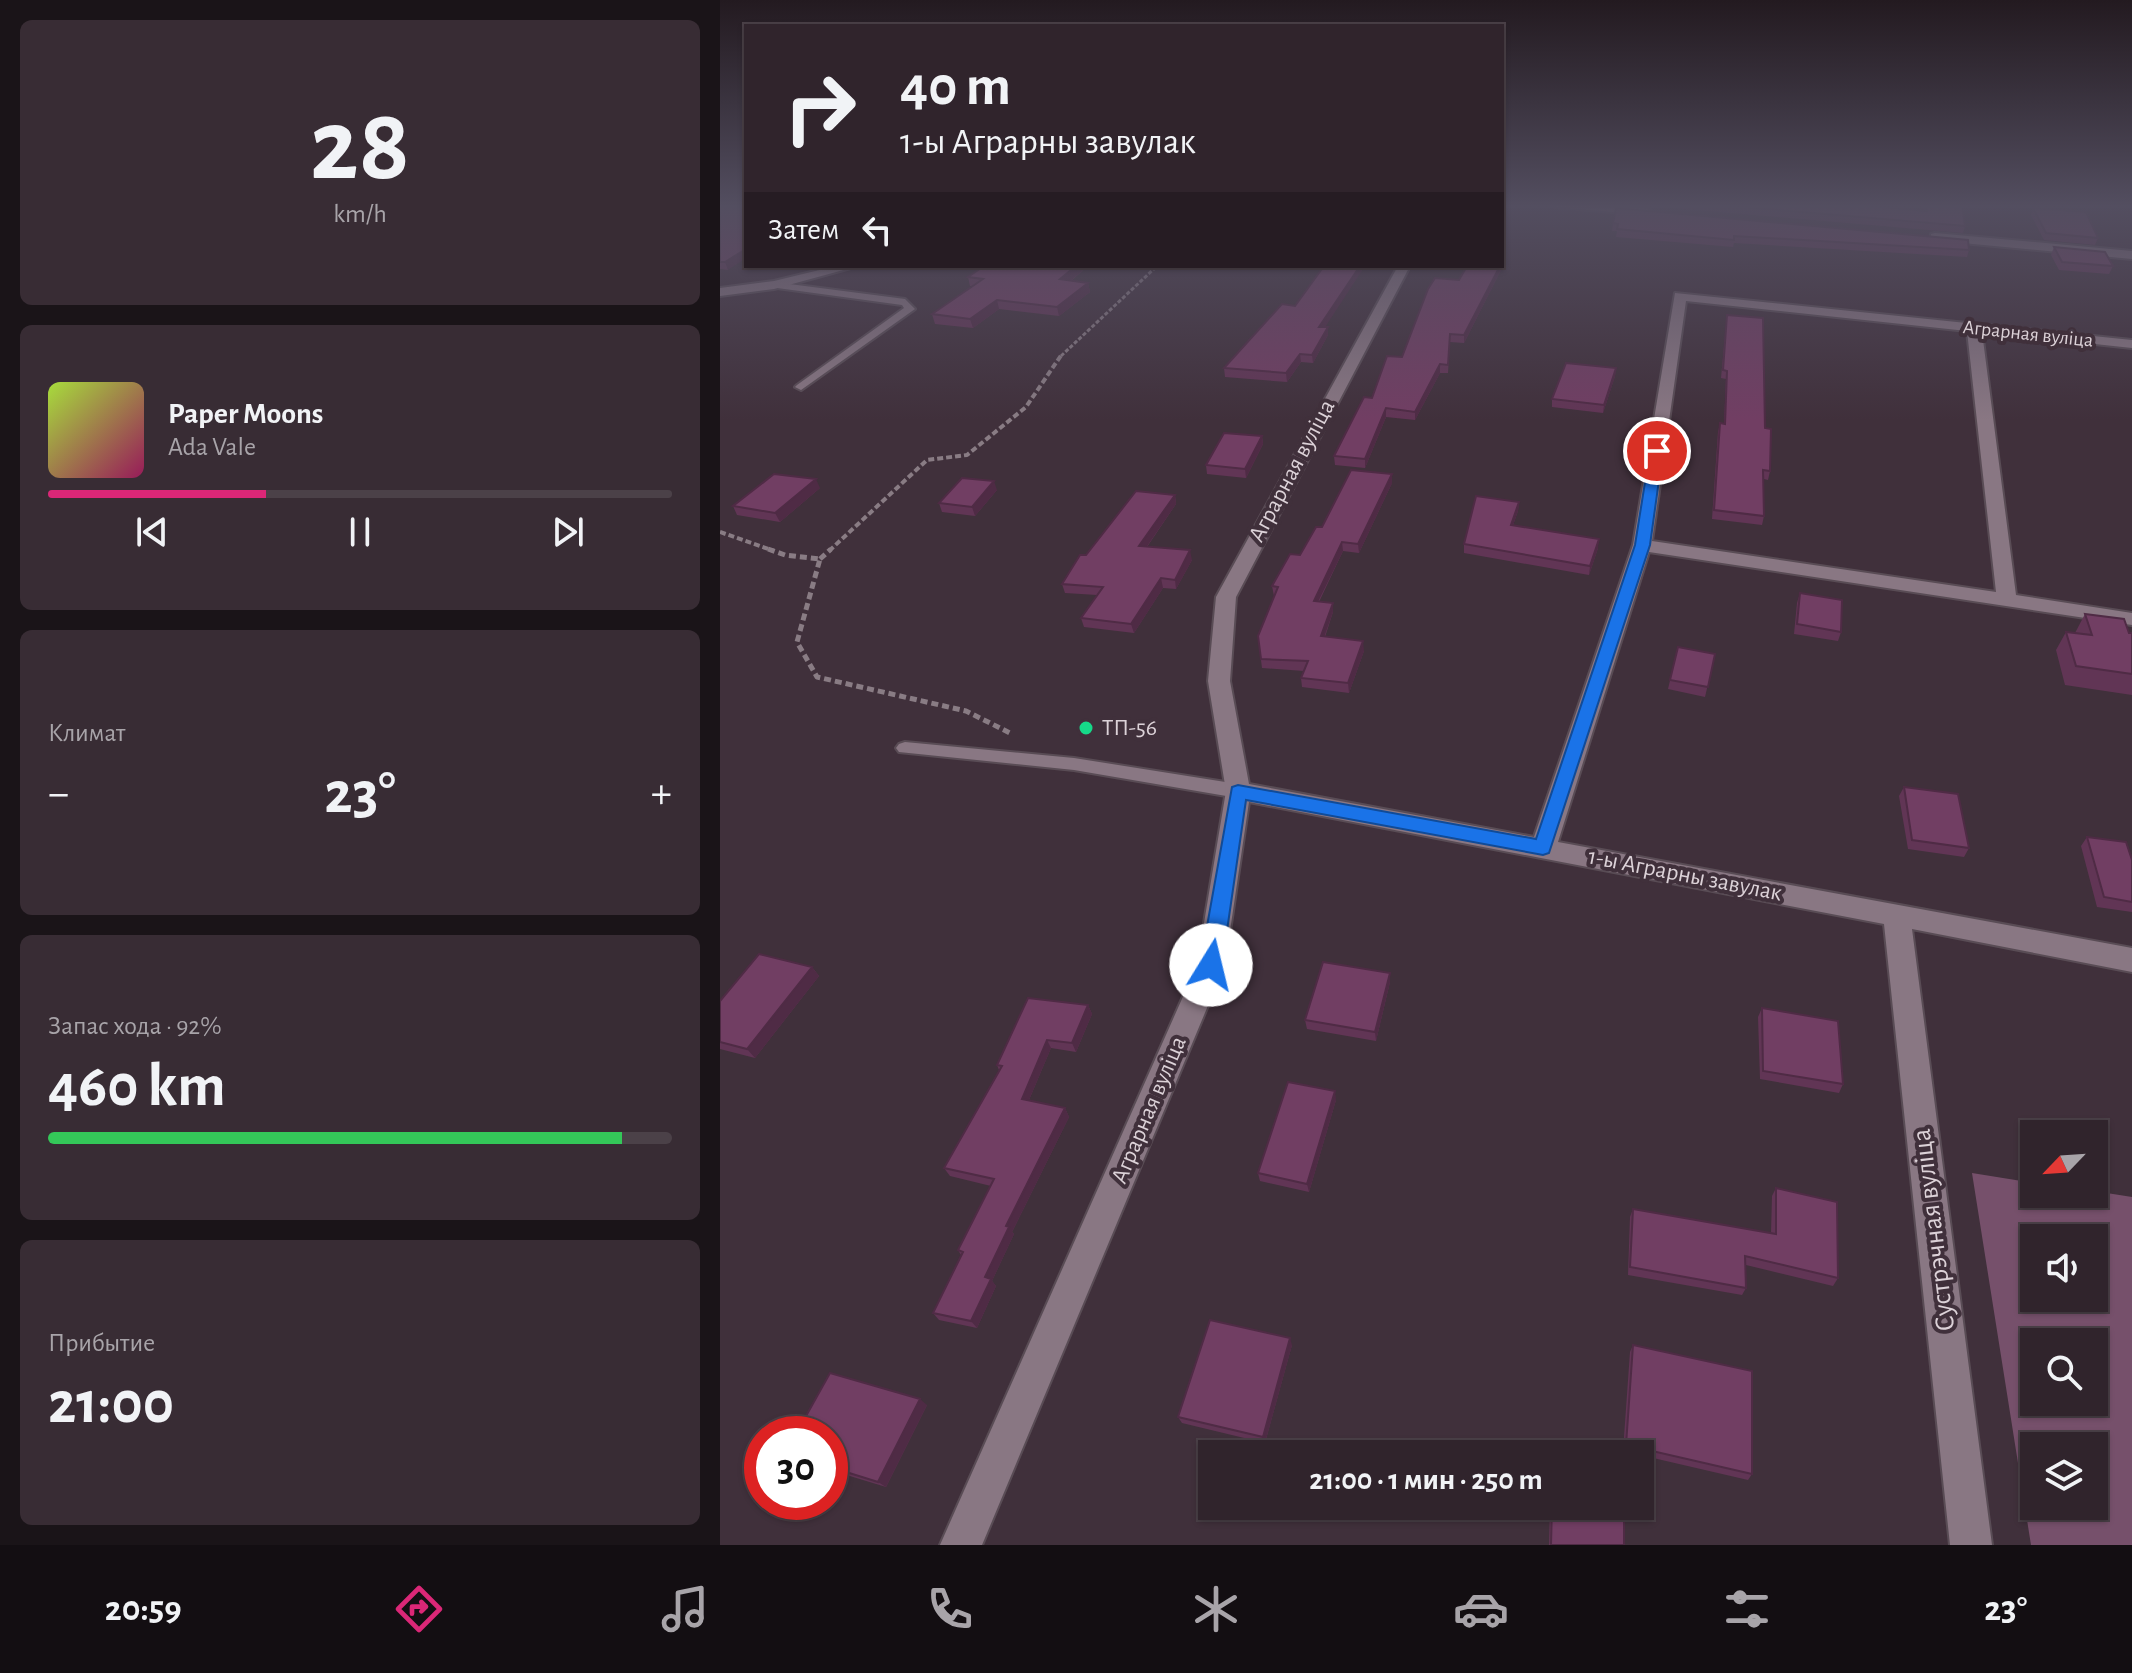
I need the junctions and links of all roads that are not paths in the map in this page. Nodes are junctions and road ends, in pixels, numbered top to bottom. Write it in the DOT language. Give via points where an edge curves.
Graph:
graph roads {
  1 [pos="811,276"];
  2 [pos="1399,276"];
  3 [pos="774,285"];
  4 [pos="720,292"];
  5 [pos="1974,329"];
  6 [pos="2132,344"];
  7 [pos="801,387"];
  8 [pos="1642,545"];
  9 [pos="2007,602"];
  10 [pos="2132,619"];
  11 [pos="905,748"];
  12 [pos="1238,791"];
  13 [pos="1543,847"];
  14 [pos="1897,915"];
  15 [pos="2132,960"];
  16 [pos="961,1545"];
  17 [pos="1971,1545"];
  1 -- 3 [label="street"];
  2 -- 12 [label="street, Аграрная вуліца" via="1226,597 1219,681"];
  3 -- 4 [label="street"];
  3 -- 7 [label="lane" via="905,302 910,309"];
  5 -- 6 [label="street, Аграрная вуліца"];
  5 -- 8 [label="street, Аграрная вуліца" via="1680,296"];
  5 -- 9 [label="street"];
  8 -- 9 [label="street"];
  8 -- 13 [label="street, Аграрная вуліца"];
  9 -- 10 [label="street"];
  11 -- 12 [label="lane" via="1074,764"];
  12 -- 13 [label="street, 1-ы Аграрны завулак"];
  12 -- 16 [label="street, Аграрная вуліца" via="1211,965"];
  13 -- 14 [label="street, 1-ы Аграрны завулак"];
  14 -- 15 [label="street, 1-ы Аграрны завулак"];
  14 -- 17 [label="street, Сустрэчная вуліца"];
}
